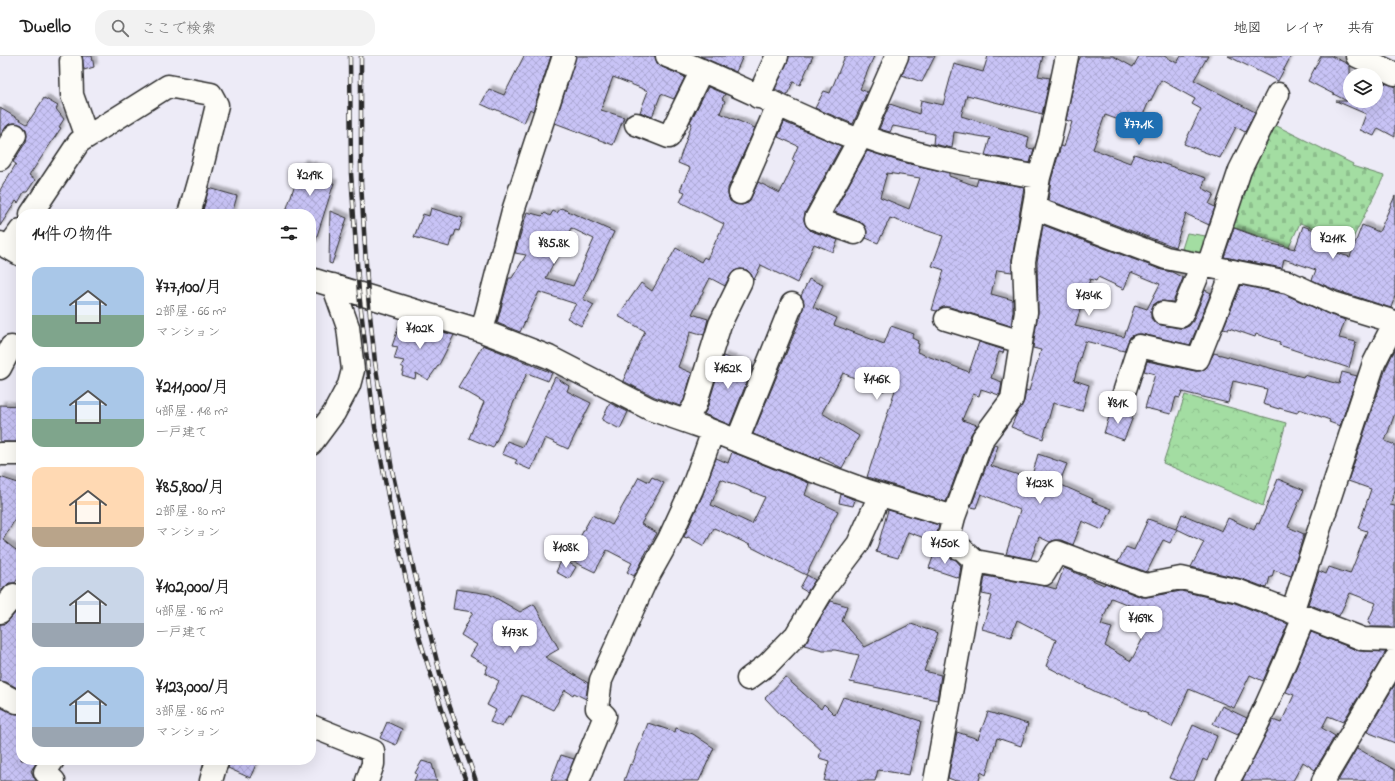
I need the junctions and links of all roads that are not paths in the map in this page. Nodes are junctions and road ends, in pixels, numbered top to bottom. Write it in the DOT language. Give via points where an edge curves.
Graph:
graph roads {
  1 [pos="564,56"];
  2 [pos="667,56"];
  3 [pos="777,56"];
  4 [pos="897,56"];
  5 [pos="1067,56"];
  6 [pos="1356,56"];
  7 [pos="70,61"];
  8 [pos="702,70"];
  9 [pos="1395,74"];
  10 [pos="1278,94"];
  11 [pos="758,97"];
  12 [pos="778,105"];
  13 [pos="636,124"];
  14 [pos="15,135"];
  15 [pos="87,137"];
  16 [pos="861,138"];
  17 [pos="0,159"];
  18 [pos="1039,177"];
  19 [pos="740,193"];
  20 [pos="1034,208"];
  21 [pos="34,209"];
  22 [pos="190,209"];
  23 [pos="855,233"];
  24 [pos="16,239"];
  25 [pos="10,249"];
  26 [pos="1205,265"];
  27 [pos="1233,271"];
  28 [pos="316,280"];
  29 [pos="741,281"];
  30 [pos="333,285"];
  31 [pos="792,304"];
  32 [pos="1163,313"];
  33 [pos="946,318"];
  34 [pos="1395,322"];
  35 [pos="482,331"];
  36 [pos="1021,342"];
  37 [pos="11,347"];
  38 [pos="0,368"];
  39 [pos="1121,402"];
  40 [pos="685,421"];
  41 [pos="713,431"];
  42 [pos="316,437"];
  43 [pos="737,441"];
  44 [pos="0,454"];
  45 [pos="16,454"];
  46 [pos="880,494"];
  47 [pos="954,517"];
  48 [pos="975,561"];
  49 [pos="16,597"];
  50 [pos="0,612"];
  51 [pos="1298,614"];
  52 [pos="1395,640"];
  53 [pos="1395,660"];
  54 [pos="748,678"];
  55 [pos="316,728"];
  56 [pos="49,765"];
  57 [pos="216,765"];
  58 [pos="54,781"];
  59 [pos="211,781"];
  60 [pos="367,781"];
  61 [pos="578,781"];
  62 [pos="936,781"];
  63 [pos="1228,781"];
  64 [pos="1323,781"];
  1 -- 35 [label="street" via="513,211"];
  2 -- 8 [label="street"];
  3 -- 11 [label="street"];
  4 -- 16 [label="street"];
  5 -- 18 [label="street"];
  6 -- 9 [label="street"];
  7 -- 15 [label="street" via="72,95"];
  8 -- 11 [label="street"];
  8 -- 13 [label="street" via="669,137"];
  10 -- 26 [label="street" via="1240,170"];
  11 -- 12 [label="street"];
  12 -- 16 [label="street"];
  12 -- 19 [label="street"];
  14 -- 17 [label="street"];
  15 -- 21 [label="street" via="79,142"];
  15 -- 22 [label="street" via="168,86 211,94 217,106"];
  16 -- 18 [label="street" via="965,165"];
  16 -- 23 [label="street" via="816,219"];
  18 -- 20 [label="street"];
  20 -- 26 [label="street" via="1166,258"];
  20 -- 36 [label="street" via="1024,262 1026,312"];
  24 -- 25 [label="street"];
  26 -- 27 [label="street"];
  26 -- 32 [label="street" via="1181,316"];
  27 -- 34 [label="street" via="1288,282 1333,303"];
  27 -- 39 [label="street" via="1198,359 1139,346"];
  28 -- 30 [label="street"];
  29 -- 40 [label="street" via="720,324 695,405"];
  30 -- 35 [label="street"];
  30 -- 42 [label="street" via="348,327 353,370 349,385 334,414"];
  31 -- 43 [label="street"];
  33 -- 36 [label="street"];
  34 -- 51 [label="street" via="1374,363"];
  35 -- 40 [label="street" via="549,357 650,409"];
  36 -- 47 [label="street" via="1012,399 983,438"];
  37 -- 38 [label="street"];
  40 -- 41 [label="street"];
  41 -- 43 [label="street"];
  41 -- 61 [label="street" via="692,488 601,680 597,708 605,716"];
  43 -- 46 [label="street"];
  44 -- 45 [label="street"];
  46 -- 47 [label="street"];
  46 -- 54 [label="street" via="858,544 823,590 796,635 768,664"];
  47 -- 48 [label="street" via="947,544 962,549"];
  48 -- 51 [label="street" via="1044,574 1057,552 1145,585 1181,578 1240,591"];
  48 -- 62 [label="street"];
  49 -- 50 [label="street" via="14,596"];
  51 -- 52 [label="street" via="1362,639"];
  51 -- 63 [label="street" via="1280,674 1248,746"];
  53 -- 64 [label="street"];
  55 -- 60 [label="street" via="373,751 373,764"];
  56 -- 58 [label="street" via="45,772"];
  57 -- 59 [label="street"];
}
